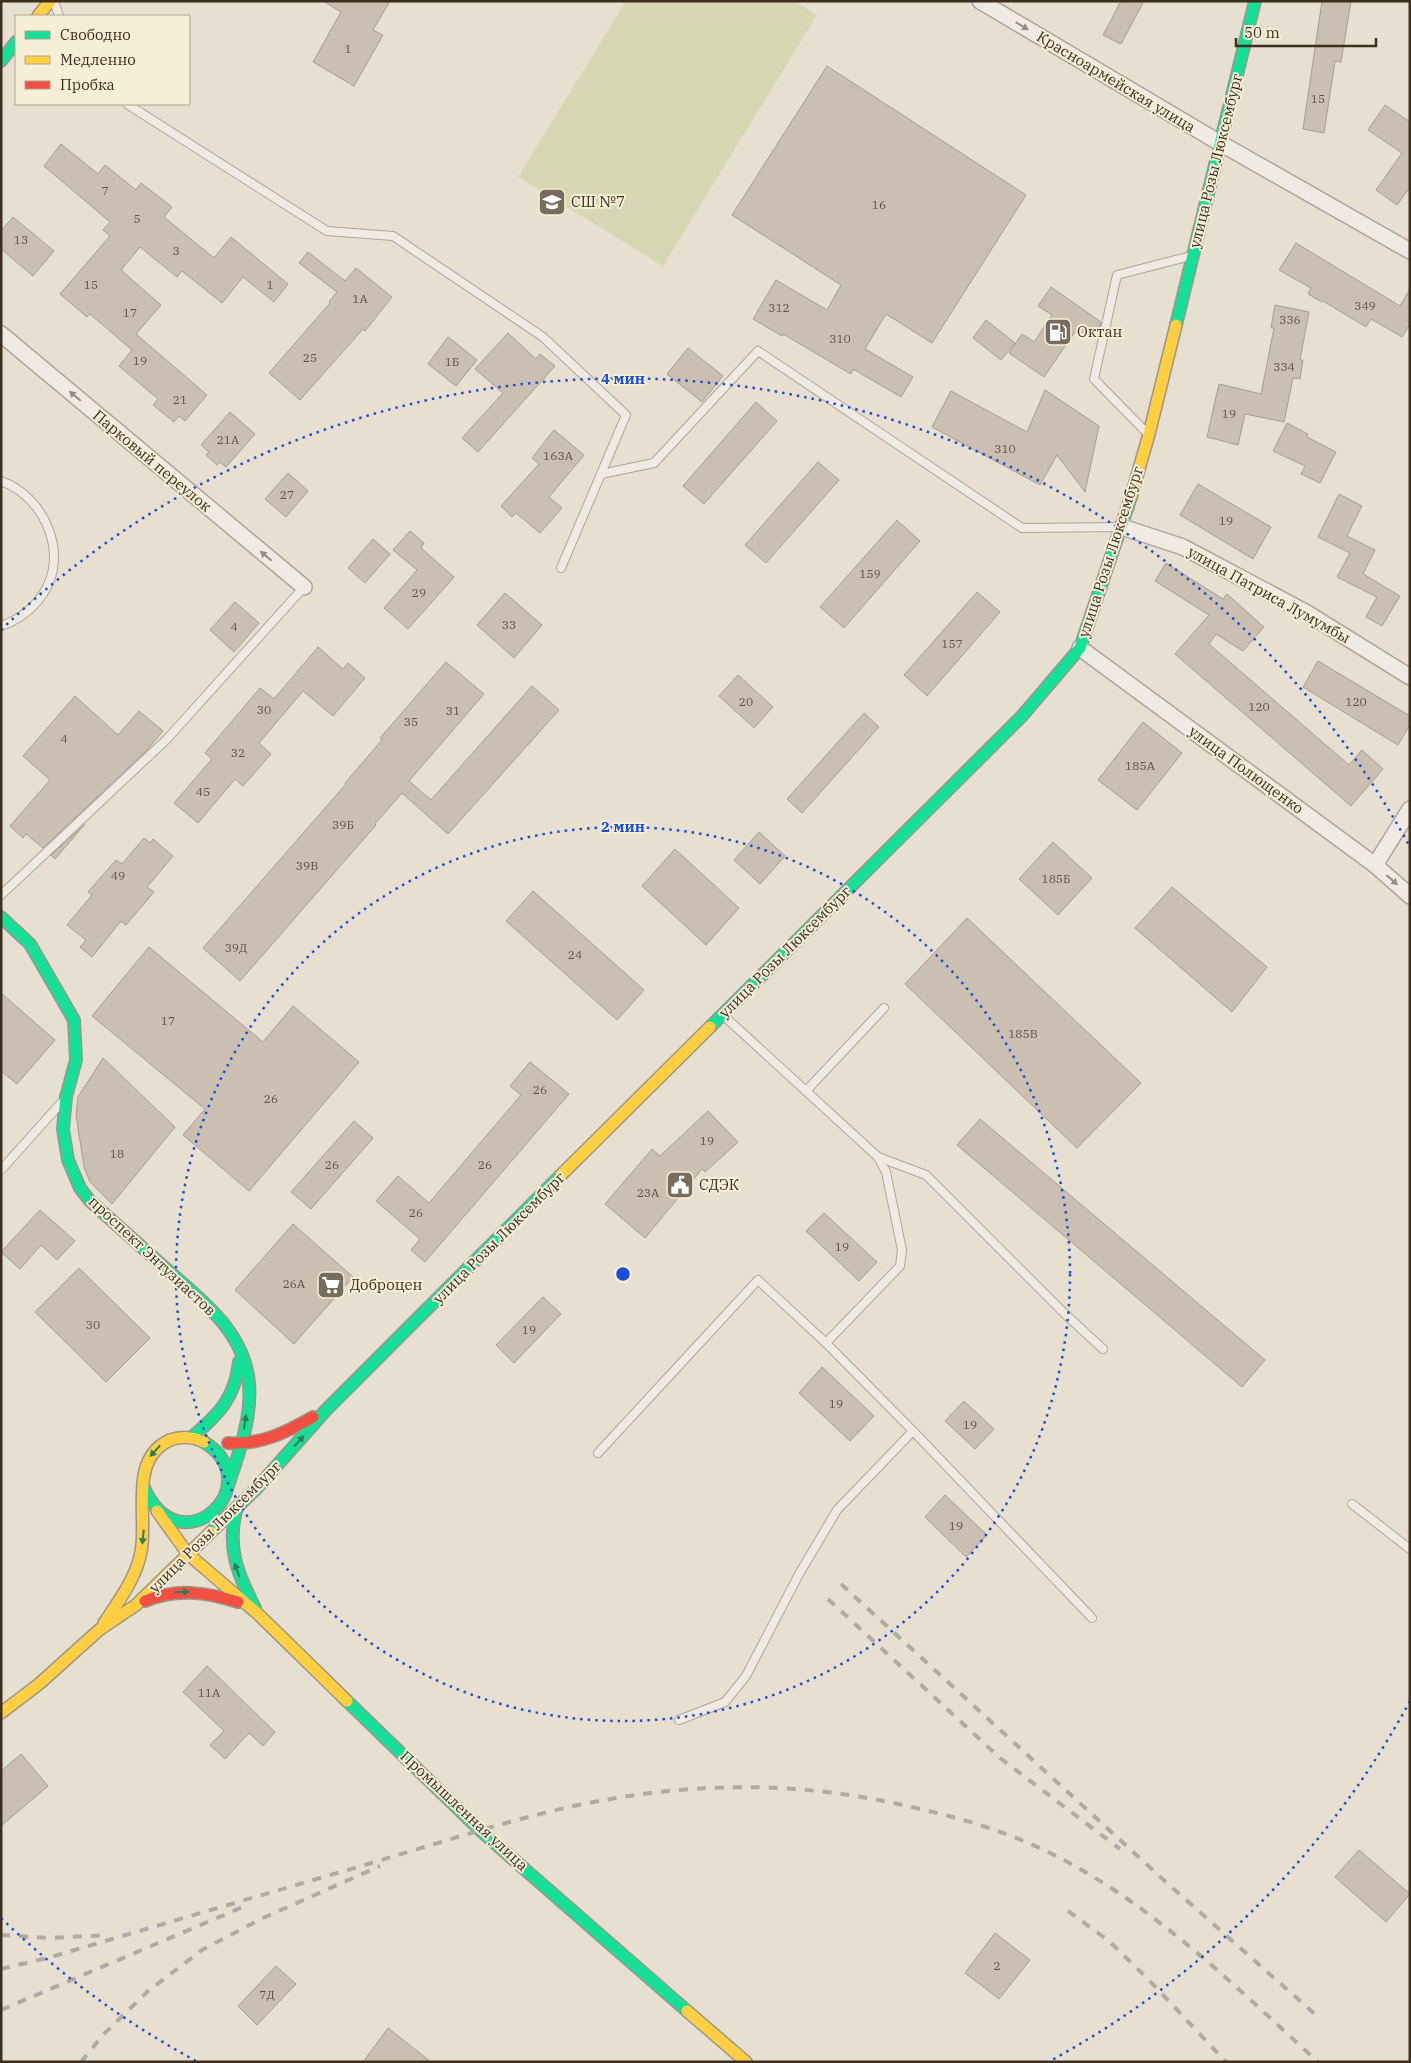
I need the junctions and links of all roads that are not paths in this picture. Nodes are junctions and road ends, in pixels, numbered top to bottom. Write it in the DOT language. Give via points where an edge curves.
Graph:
graph roads {
  1 [pos="52,1"];
  2 [pos="980,1"];
  3 [pos="1255,1"];
  4 [pos="39,15"];
  5 [pos="59,15"];
  6 [pos="15,43"];
  7 [pos="1,61"];
  8 [pos="129,105"];
  9 [pos="1220,143"];
  10 [pos="1410,251"];
  11 [pos="1193,256"];
  12 [pos="1,334"];
  13 [pos="1148,434"];
  14 [pos="601,474"];
  15 [pos="1,480"];
  16 [pos="1122,527"];
  17 [pos="560,568"];
  18 [pos="304,588"];
  19 [pos="1,626"];
  20 [pos="1080,648"];
  21 [pos="1410,678"];
  22 [pos="1410,809"];
  23 [pos="1375,865"];
  24 [pos="1,895"];
  25 [pos="1410,896"];
  26 [pos="1,917"];
  27 [pos="884,1008"];
  28 [pos="723,1014"];
  29 [pos="806,1091"];
  30 [pos="66,1097"];
  31 [pos="878,1157"];
  32 [pos="1,1170"];
  33 [pos="826,1343"];
  34 [pos="1103,1349"];
  35 [pos="240,1350"];
  36 [pos="326,1410"];
  37 [pos="913,1431"];
  38 [pos="196,1438"];
  39 [pos="241,1444"];
  40 [pos="598,1453"];
  41 [pos="228,1486"];
  42 [pos="144,1488"];
  43 [pos="1352,1504"];
  44 [pos="237,1507"];
  45 [pos="157,1511"];
  46 [pos="206,1517"];
  47 [pos="1410,1549"];
  48 [pos="188,1554"];
  49 [pos="245,1604"];
  50 [pos="136,1605"];
  51 [pos="258,1614"];
  52 [pos="1092,1618"];
  53 [pos="99,1630"];
  54 [pos="1,1713"];
  55 [pos="679,1720"];
  56 [pos="746,2062"];
  1 -- 4 [label="main road"];
  1 -- 5 [label="lane"];
  2 -- 9 [label="street, Красноармейская улица, one-way"];
  3 -- 9 [label="main road, улица Розы Люксембург"];
  6 -- 7 [label="main road"];
  8 -- 14 [label="lane" via="327,231 393,236 543,337 626,415"];
  9 -- 10 [label="street, Красноармейская улица"];
  9 -- 11 [label="main road, улица Розы Люксембург"];
  11 -- 13 [label="main road, улица Розы Люксембург"];
  11 -- 13 [label="lane" via="1117,275 1094,379"];
  18 -- 12 [label="street, Парковый переулок, one-way"];
  13 -- 16 [label="main road, улица Розы Люксембург"];
  14 -- 16 [label="lane" via="654,463 758,351 1022,528"];
  14 -- 17 [label="lane"];
  15 -- 19 [label="lane" via="29,497 41,512 50,532 53,551 52,572 44,593 29,610"];
  16 -- 20 [label="main road, улица Розы Люксембург"];
  16 -- 21 [label="street, улица Патриса Лумумбы" via="1183,547 1307,613"];
  18 -- 24 [label="lane" via="167,740"];
  20 -- 23 [label="street, улица Полющенко"];
  20 -- 28 [label="main road, улица Розы Люксембург" via="1022,716"];
  22 -- 23 [label="street"];
  23 -- 25 [label="street, улица Полющенко, one-way"];
  26 -- 30 [label="main road, проспект Энтузиастов" via="30,944 74,1020 76,1060"];
  27 -- 29 [label="lane"];
  28 -- 29 [label="lane"];
  28 -- 36 [label="main road, улица Розы Люксембург"];
  29 -- 31 [label="lane"];
  30 -- 32 [label="lane"];
  30 -- 35 [label="main road, проспект Энтузиастов" via="64,1145 80,1188 90,1201 219,1317"];
  31 -- 33 [label="lane" via="886,1172 902,1250 900,1266"];
  31 -- 34 [label="lane" via="926,1175"];
  33 -- 37 [label="lane"];
  33 -- 40 [label="lane" via="758,1280"];
  35 -- 38 [label="main road" via="234,1393"];
  39 -- 35 [label="main road, проспект Энтузиастов, one-way" via="249,1389 247,1369"];
  36 -- 39 [label="main road" via="266,1441"];
  44 -- 36 [label="main road, улица Розы Люксембург, one-way"];
  37 -- 52 [label="lane"];
  37 -- 55 [label="lane" via="837,1510 746,1676 725,1702"];
  38 -- 39 [label="main road"];
  38 -- 41 [label="main road" via="215,1448 222,1458 227,1468"];
  38 -- 42 [label="main road, one-way" via="169,1440 154,1450 144,1471"];
  39 -- 41 [label="main road, проспект Энтузиастов"];
  41 -- 46 [label="main road" via="220,1504"];
  42 -- 45 [label="main road"];
  42 -- 53 [label="main road, one-way" via="144,1538 138,1564 124,1593"];
  43 -- 47 [label="lane"];
  44 -- 46 [label="main road"];
  44 -- 48 [label="main road, улица Розы Люксембург"];
  51 -- 44 [label="main road, one-way" via="234,1557 231,1532"];
  45 -- 46 [label="main road" via="180,1522 194,1522"];
  45 -- 48 [label="main road, Промышленная улица"];
  48 -- 49 [label="main road, Промышленная улица"];
  48 -- 50 [label="main road, улица Розы Люксембург"];
  50 -- 49 [label="main road, one-way" via="167,1592 189,1591"];
  49 -- 51 [label="main road, Промышленная улица"];
  50 -- 53 [label="main road, улица Розы Люксембург"];
  51 -- 56 [label="main road, Промышленная улица" via="481,1831"];
  53 -- 54 [label="main road, улица Розы Люксембург"];
}
